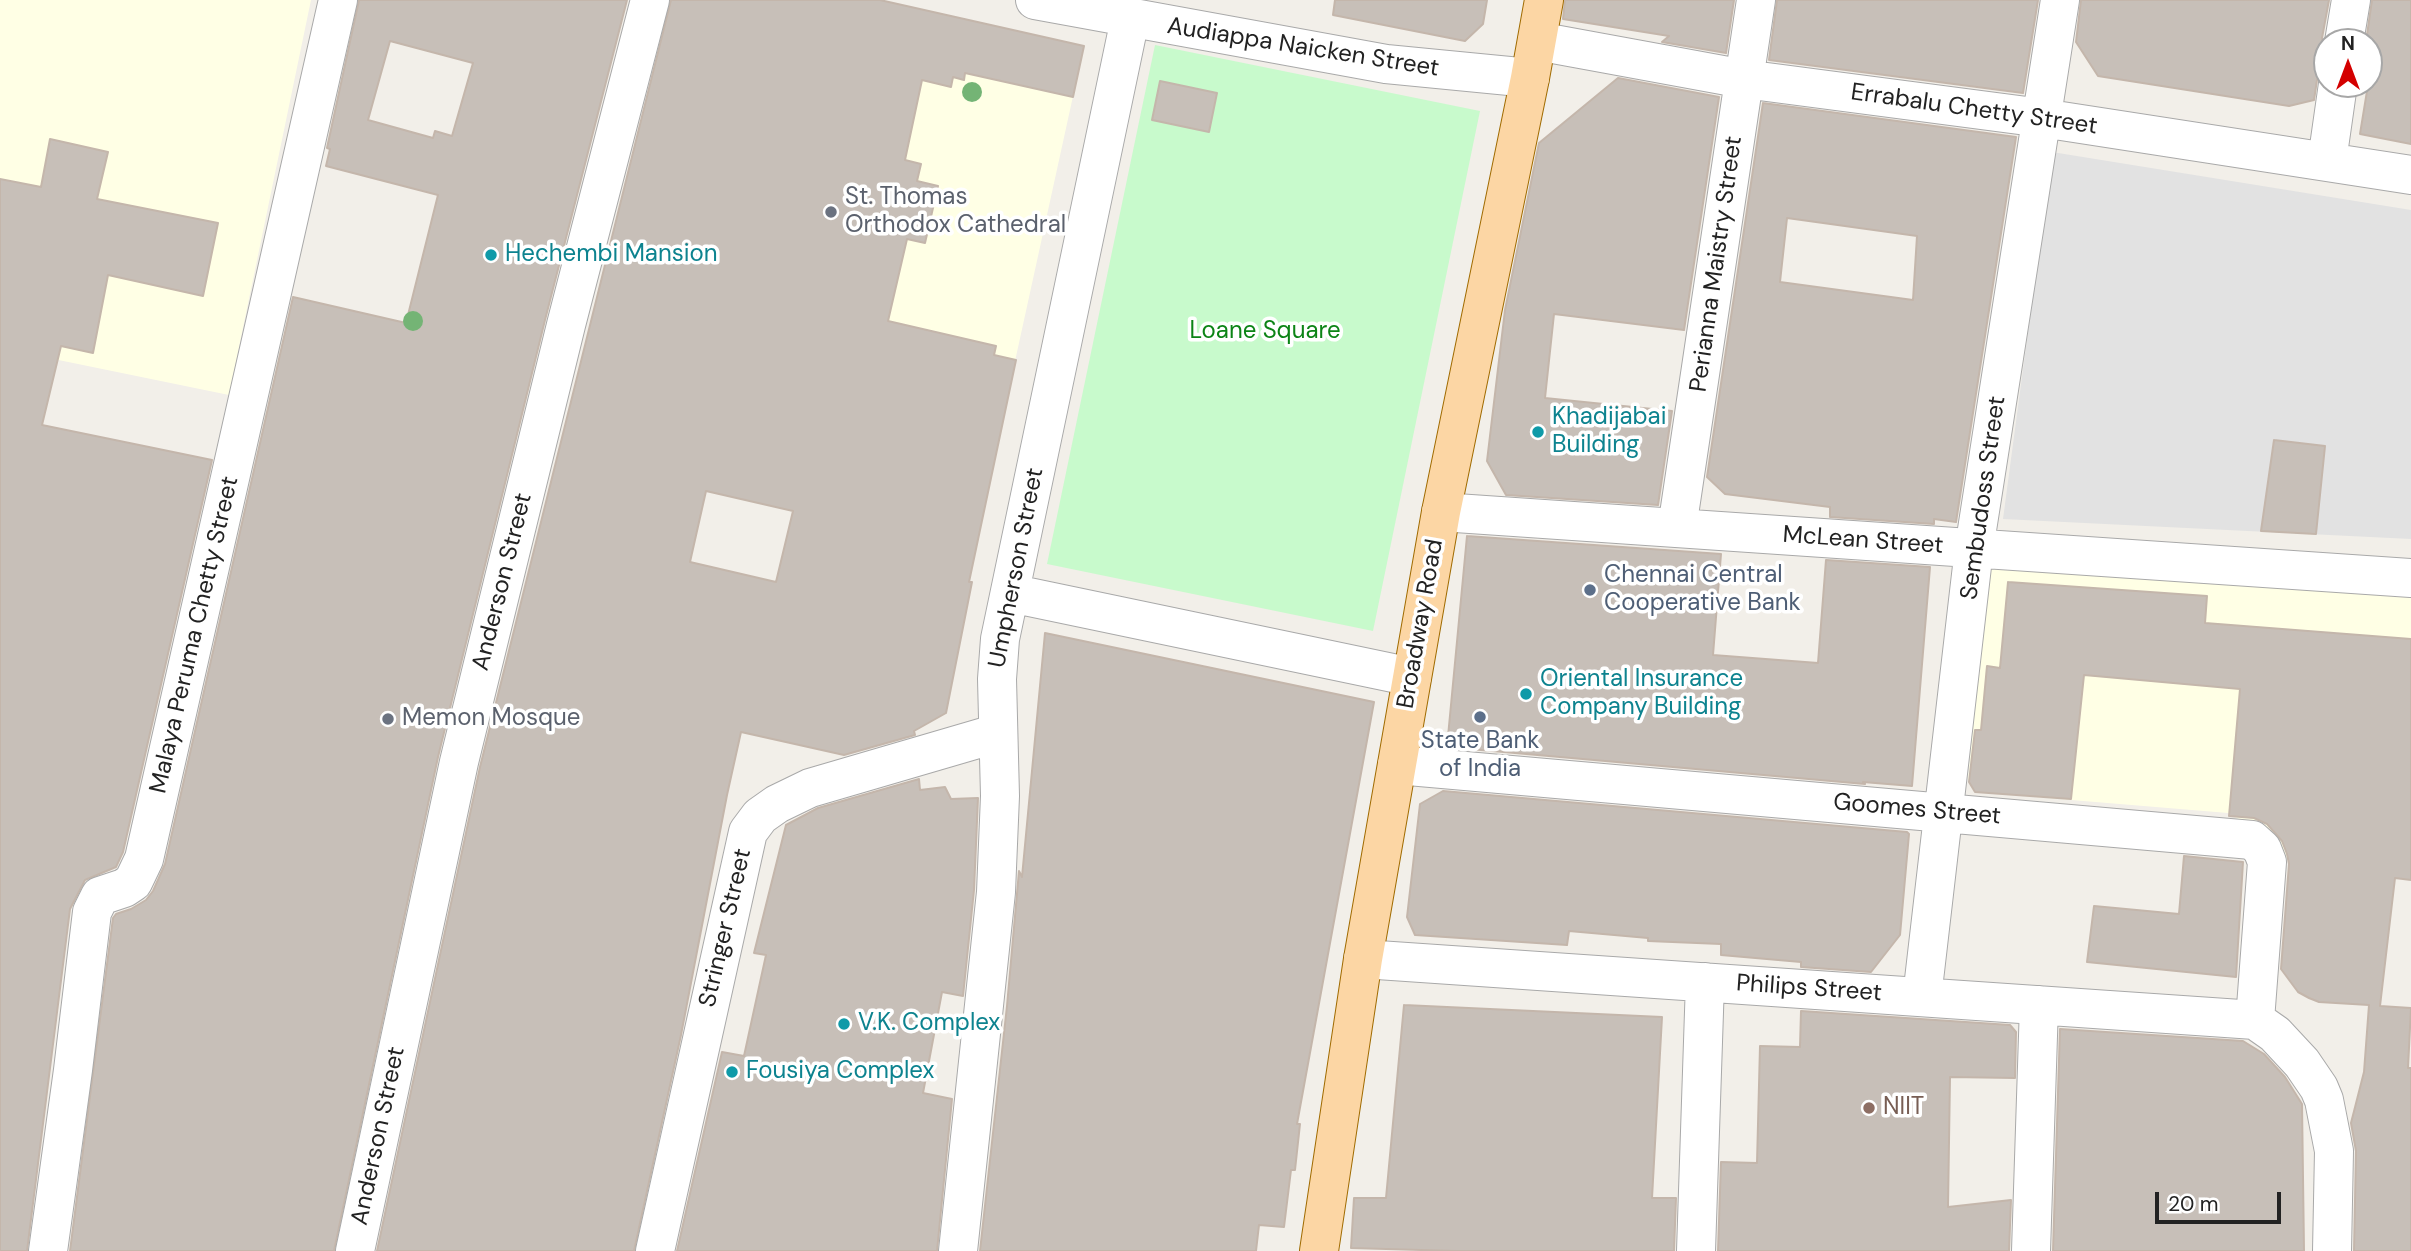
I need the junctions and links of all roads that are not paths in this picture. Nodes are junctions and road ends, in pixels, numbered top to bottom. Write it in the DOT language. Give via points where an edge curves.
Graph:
graph roads {
  1 [pos="338,0"];
  2 [pos="650,0"];
  3 [pos="1035,0"];
  4 [pos="1544,0"];
  5 [pos="1756,0"];
  6 [pos="2060,0"];
  7 [pos="2351,0"];
  8 [pos="1177,14"];
  9 [pos="1130,19"];
  10 [pos="2346,28"];
  11 [pos="1537,41"];
  12 [pos="1530,78"];
  13 [pos="1744,79"];
  14 [pos="2336,98"];
  15 [pos="2042,118"];
  16 [pos="2327,161"];
  17 [pos="2411,174"];
  18 [pos="1441,512"];
  19 [pos="1678,528"];
  20 [pos="1975,549"];
  21 [pos="2411,578"];
  22 [pos="1010,593"];
  23 [pos="1412,677"];
  24 [pos="998,733"];
  25 [pos="1397,765"];
  26 [pos="1943,813"];
  27 [pos="1363,959"];
  28 [pos="1705,982"];
  29 [pos="1922,997"];
  30 [pos="2039,1005"];
  31 [pos="2255,1020"];
  32 [pos="48,1251"];
  33 [pos="355,1251"];
  34 [pos="655,1251"];
  35 [pos="958,1251"];
  36 [pos="1319,1251"];
  37 [pos="1696,1251"];
  38 [pos="2031,1251"];
  39 [pos="2332,1251"];
  1 -- 32 [label="street, Malaya Peruma Chetty Street" via="144,859 133,882 100,897 92,912"];
  2 -- 33 [label="street, Anderson Street" via="459,762"];
  3 -- 9 [label="street, Audiappa Naicken Street"];
  4 -- 11 [label="main road, Broadway Road"];
  5 -- 13 [label="street, Perianna Maistry Street"];
  6 -- 15 [label="street, Sembudoss Street"];
  7 -- 10 [label="street"];
  8 -- 9 [label="street, Audiappa Naicken Street"];
  8 -- 12 [label="street, Audiappa Naicken Street" via="1386,64"];
  9 -- 22 [label="street, Umpherson Street"];
  11 -- 12 [label="main road, Broadway Road"];
  11 -- 13 [label="street, Errabalu Chetty Street"];
  12 -- 18 [label="main road, Broadway Road"];
  13 -- 15 [label="street, Errabalu Chetty Street"];
  13 -- 19 [label="street, Perianna Maistry Street"];
  14 -- 16 [label="street"];
  15 -- 16 [label="street, Errabalu Chetty Street"];
  15 -- 20 [label="street, Sembudoss Street"];
  16 -- 17 [label="street, Errabalu Chetty Street"];
  18 -- 19 [label="street, McLean Street"];
  18 -- 23 [label="main road, Broadway Road"];
  19 -- 20 [label="street, McLean Street"];
  20 -- 21 [label="street, McLean Street"];
  20 -- 26 [label="street, Sembudoss Street"];
  22 -- 23 [label="street"];
  22 -- 24 [label="street, Umpherson Street" via="998,659"];
  23 -- 25 [label="main road, Broadway Road"];
  24 -- 34 [label="street, Stringer Street" via="810,788 760,816 748,832"];
  24 -- 35 [label="street, Umpherson Street" via="996,892"];
  25 -- 26 [label="street, Goomes Street"];
  25 -- 27 [label="main road, Broadway Road"];
  26 -- 29 [label="street, Sembudoss Street"];
  26 -- 31 [label="street, Goomes Street" via="2252,840 2267,862"];
  27 -- 28 [label="street, Philips Street"];
  27 -- 36 [label="main road, Broadway Road"];
  28 -- 29 [label="street, Philips Street"];
  28 -- 37 [label="street"];
  29 -- 30 [label="street, Philips Street"];
  30 -- 31 [label="street, Philips Street"];
  30 -- 38 [label="street"];
  31 -- 39 [label="street" via="2302,1063 2324,1100 2334,1151"];
}
